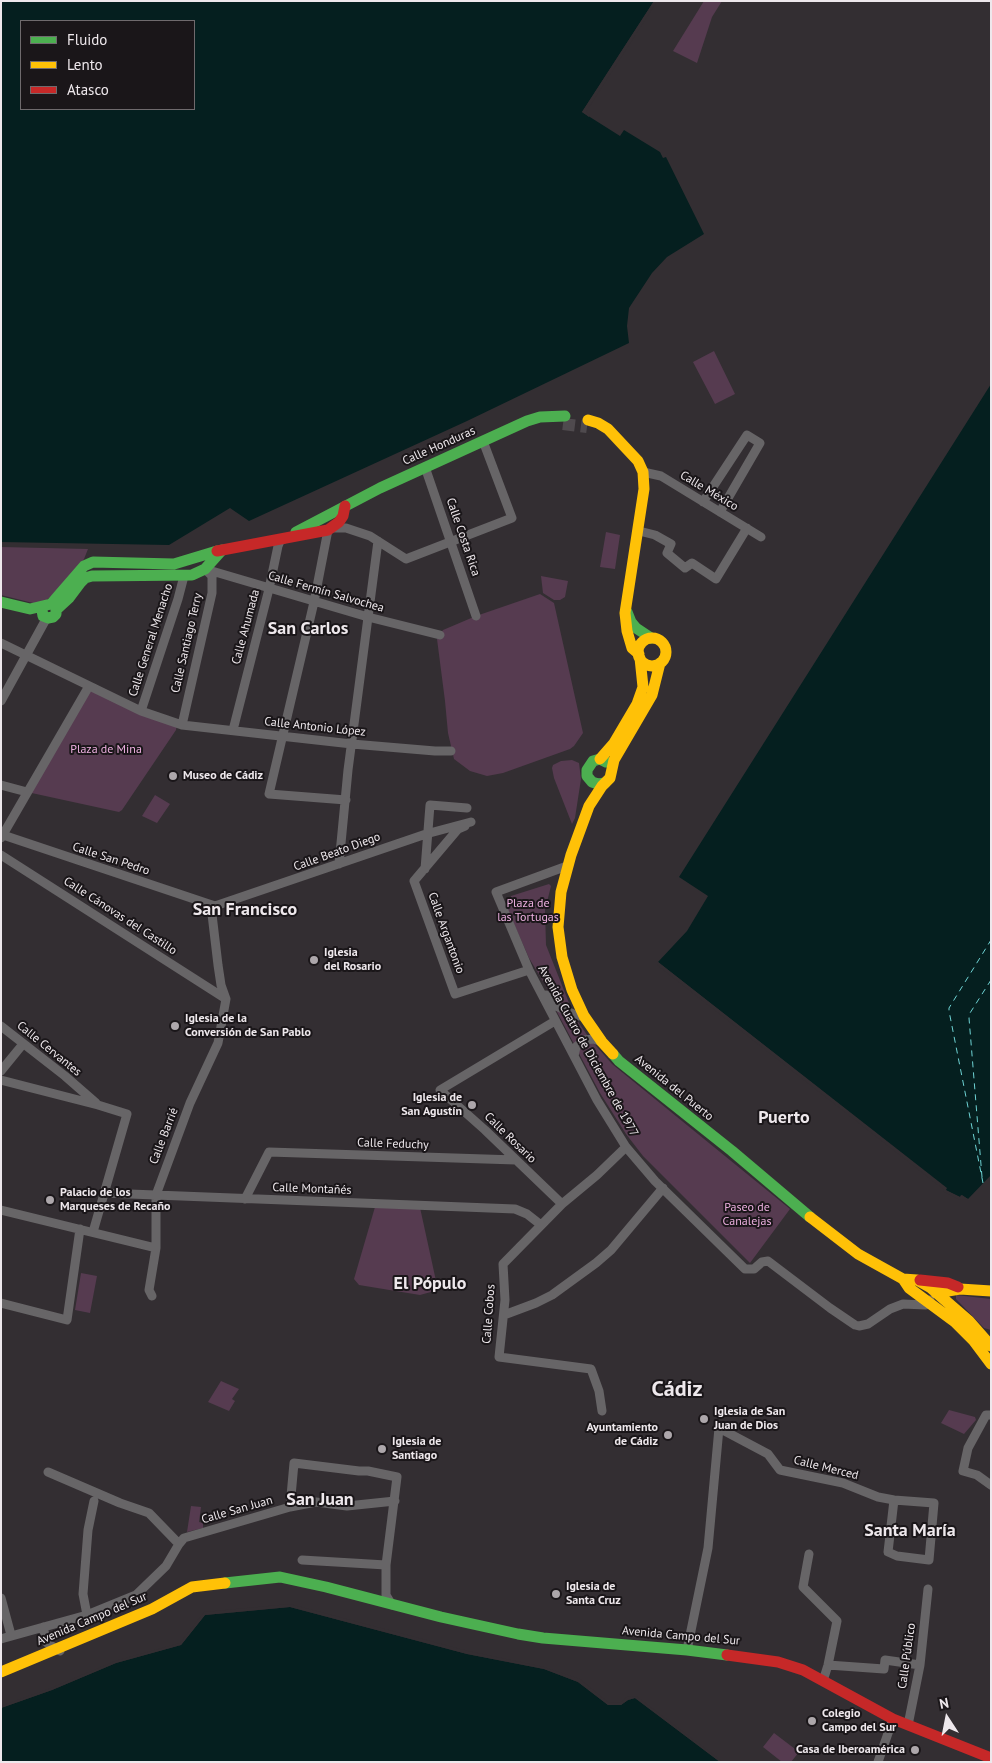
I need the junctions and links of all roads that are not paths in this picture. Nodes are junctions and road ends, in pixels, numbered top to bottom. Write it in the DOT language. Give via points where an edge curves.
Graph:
graph roads {
  1 [pos="564,420"];
  2 [pos="587,423"];
  3 [pos="483,441"];
  4 [pos="425,467"];
  5 [pos="643,472"];
  6 [pos="703,502"];
  7 [pos="346,506"];
  8 [pos="720,512"];
  9 [pos="747,528"];
  10 [pos="330,529"];
  11 [pos="639,531"];
  12 [pos="290,536"];
  13 [pos="761,537"];
  14 [pos="378,540"];
  15 [pos="451,541"];
  16 [pos="222,550"];
  17 [pos="206,570"];
  18 [pos="184,576"];
  19 [pos="269,589"];
  20 [pos="1,602"];
  21 [pos="314,602"];
  22 [pos="626,607"];
  23 [pos="49,611"];
  24 [pos="476,616"];
  25 [pos="368,617"];
  26 [pos="440,635"];
  27 [pos="651,638"];
  28 [pos="1,643"];
  29 [pos="26,656"];
  30 [pos="640,656"];
  31 [pos="660,663"];
  32 [pos="89,686"];
  33 [pos="1,701"];
  34 [pos="141,712"];
  35 [pos="180,724"];
  36 [pos="233,730"];
  37 [pos="284,737"];
  38 [pos="352,744"];
  39 [pos="451,751"];
  40 [pos="600,759"];
  41 [pos="611,770"];
  42 [pos="589,780"];
  43 [pos="605,782"];
  44 [pos="1,785"];
  45 [pos="26,792"];
  46 [pos="346,800"];
  47 [pos="589,806"];
  48 [pos="467,808"];
  49 [pos="426,834"];
  50 [pos="2,837"];
  51 [pos="1,855"];
  52 [pos="339,864"];
  53 [pos="567,866"];
  54 [pos="425,869"];
  55 [pos="211,906"];
  56 [pos="529,970"];
  57 [pos="537,983"];
  58 [pos="226,999"];
  59 [pos="584,1016"];
  60 [pos="555,1021"];
  61 [pos="1,1026"];
  62 [pos="602,1042"];
  63 [pos="23,1044"];
  64 [pos="574,1056"];
  65 [pos="1,1071"];
  66 [pos="1,1080"];
  67 [pos="81,1090"];
  68 [pos="77,1100"];
  69 [pos="98,1105"];
  70 [pos="626,1147"];
  71 [pos="516,1160"];
  72 [pos="662,1188"];
  73 [pos="104,1193"];
  74 [pos="156,1195"];
  75 [pos="246,1198"];
  76 [pos="562,1204"];
  77 [pos="1,1210"];
  78 [pos="541,1225"];
  79 [pos="80,1229"];
  80 [pos="93,1232"];
  81 [pos="156,1248"];
  82 [pos="902,1279"];
  83 [pos="917,1280"];
  84 [pos="960,1288"];
  85 [pos="991,1291"];
  86 [pos="152,1296"];
  87 [pos="933,1297"];
  88 [pos="1,1303"];
  89 [pos="504,1315"];
  90 [pos="955,1322"];
  91 [pos="989,1341"];
  92 [pos="991,1364"];
  93 [pos="602,1411"];
  94 [pos="988,1415"];
  95 [pos="48,1472"];
  96 [pos="991,1484"];
  97 [pos="894,1500"];
  98 [pos="94,1501"];
  99 [pos="395,1501"];
  100 [pos="290,1508"];
  101 [pos="179,1544"];
  102 [pos="809,1554"];
  103 [pos="302,1560"];
  104 [pos="386,1565"];
  105 [pos="326,1587"];
  106 [pos="928,1589"];
  107 [pos="1,1598"];
  108 [pos="173,1598"];
  109 [pos="389,1600"];
  110 [pos="87,1615"];
  111 [pos="42,1626"];
  112 [pos="11,1635"];
  113 [pos="1,1639"];
  114 [pos="55,1650"];
  115 [pos="687,1650"];
  116 [pos="22,1664"];
  117 [pos="828,1665"];
  118 [pos="920,1665"];
  119 [pos="1,1672"];
  120 [pos="823,1681"];
  121 [pos="893,1719"];
  122 [pos="908,1725"];
  123 [pos="984,1758"];
  124 [pos="878,1762"];
  1 -- 3 [label="street, Calle Honduras" via="546,417 527,421"];
  2 -- 5 [label="street" via="604,425 634,456"];
  3 -- 4 [label="street, Calle Honduras"];
  3 -- 15 [label="street" via="512,518"];
  4 -- 7 [label="street, Calle Honduras"];
  4 -- 15 [label="street, Calle Costa Rica"];
  5 -- 6 [label="street, Calle México" via="661,476"];
  5 -- 11 [label="street"];
  6 -- 8 [label="street, Calle México"];
  6 -- 8 [label="street" via="746,435 760,443"];
  7 -- 10 [label="street" via="343,516"];
  7 -- 12 [label="street, Calle Honduras"];
  8 -- 9 [label="street, Calle México"];
  9 -- 11 [label="street" via="716,580 692,563 685,568 667,553 671,544"];
  9 -- 13 [label="street, Calle México"];
  10 -- 12 [label="street"];
  10 -- 14 [label="street" via="346,528"];
  10 -- 21 [label="street"];
  11 -- 22 [label="street"];
  12 -- 16 [label="street"];
  12 -- 19 [label="street, Calle Ahumada" via="279,543"];
  14 -- 15 [label="street" via="406,559"];
  14 -- 25 [label="street"];
  15 -- 24 [label="street, Calle Costa Rica"];
  16 -- 17 [label="street"];
  16 -- 23 [label="street" via="174,564 93,562 78,572"];
  17 -- 18 [label="street"];
  17 -- 19 [label="street, Calle Fermín Salvochea"];
  17 -- 35 [label="street, Calle Santiago Terry" via="212,576 212,593"];
  18 -- 23 [label="street" via="92,576 86,578 69,598"];
  18 -- 34 [label="street, Calle General Menacho"];
  19 -- 21 [label="street, Calle Fermín Salvochea"];
  19 -- 36 [label="street, Calle Ahumada"];
  20 -- 23 [label="street"];
  21 -- 25 [label="street, Calle Fermín Salvochea"];
  21 -- 37 [label="street"];
  22 -- 27 [label="street" via="631,622"];
  22 -- 30 [label="street" via="627,631 632,648"];
  23 -- 29 [label="street"];
  25 -- 26 [label="street, Calle Fermín Salvochea"];
  25 -- 38 [label="street"];
  27 -- 30 [label="street" via="640,646"];
  27 -- 31 [label="street" via="665,646 665,655"];
  28 -- 29 [label="street"];
  29 -- 32 [label="street"];
  29 -- 33 [label="street"];
  30 -- 31 [label="street" via="648,665"];
  30 -- 40 [label="street" via="642,693 622,731"];
  31 -- 41 [label="street" via="652,695"];
  32 -- 34 [label="street"];
  32 -- 45 [label="street"];
  34 -- 35 [label="street"];
  35 -- 36 [label="street, Calle Antonio López"];
  36 -- 37 [label="street, Calle Antonio López"];
  37 -- 38 [label="street, Calle Antonio López"];
  37 -- 46 [label="street" via="269,794"];
  38 -- 39 [label="street, Calle Antonio López"];
  38 -- 46 [label="street"];
  40 -- 41 [label="street" via="607,762"];
  40 -- 42 [label="street" via="588,766"];
  41 -- 43 [label="street" via="610,778"];
  42 -- 43 [label="street" via="595,784"];
  42 -- 47 [label="street, Avenida del Puerto"];
  43 -- 47 [label="street, Avenida del Puerto"];
  44 -- 45 [label="street"];
  45 -- 50 [label="street"];
  46 -- 52 [label="street"];
  47 -- 53 [label="street, Avenida del Puerto"];
  48 -- 49 [label="street" via="430,806"];
  49 -- 52 [label="street, Calle Beato Diego"];
  49 -- 54 [label="street"];
  49 -- 54 [label="street, Calle Beato Diego" via="471,822 458,829"];
  50 -- 55 [label="street, Calle San Pedro"];
  51 -- 58 [label="street, Calle Cánovas del Castillo"];
  52 -- 55 [label="street, Calle Beato Diego"];
  53 -- 56 [label="street, Avenida Cuatro de Diciembre de 1977" via="496,892"];
  53 -- 59 [label="street, Avenida del Puerto" via="559,901 560,942 565,970"];
  54 -- 56 [label="street, Calle Argantonio" via="414,881 455,994"];
  55 -- 58 [label="street" via="221,985"];
  56 -- 57 [label="street, Avenida Cuatro de Diciembre de 1977"];
  57 -- 59 [label="street" via="558,1007"];
  57 -- 60 [label="street, Avenida Cuatro de Diciembre de 1977"];
  58 -- 74 [label="street, Calle Barrié" via="218,1044 190,1103"];
  59 -- 62 [label="street, Avenida del Puerto"];
  60 -- 64 [label="street, Avenida Cuatro de Diciembre de 1977"];
  60 -- 71 [label="street, Calle Rosario" via="440,1090"];
  61 -- 63 [label="street, Calle Cervantes"];
  62 -- 64 [label="street" via="584,1040 576,1046"];
  62 -- 82 [label="street, Avenida del Puerto" via="619,1061 843,1243"];
  63 -- 65 [label="street"];
  63 -- 67 [label="street, Calle Cervantes"];
  64 -- 70 [label="street, Avenida Cuatro de Diciembre de 1977"];
  66 -- 68 [label="street"];
  67 -- 68 [label="street"];
  67 -- 69 [label="street, Calle Cervantes"];
  68 -- 69 [label="street"];
  69 -- 73 [label="street" via="128,1114"];
  70 -- 72 [label="street, Avenida Cuatro de Diciembre de 1977"];
  70 -- 76 [label="street"];
  71 -- 75 [label="street, Calle Feduchy" via="269,1152"];
  71 -- 76 [label="street, Calle Rosario"];
  72 -- 87 [label="street, Avenida Cuatro de Diciembre de 1977" via="745,1269 754,1269 768,1261 849,1322 859,1326 868,1324 890,1309 903,1304 926,1305"];
  72 -- 89 [label="street" via="596,1264 552,1295"];
  73 -- 74 [label="street, Calle Montañés"];
  73 -- 80 [label="street"];
  74 -- 75 [label="street, Calle Montañés"];
  74 -- 81 [label="street, Calle Barrié"];
  75 -- 78 [label="street, Calle Montañés" via="515,1209"];
  76 -- 78 [label="street"];
  77 -- 79 [label="street"];
  78 -- 89 [label="street, Calle Cobos" via="503,1264"];
  79 -- 80 [label="street"];
  79 -- 88 [label="street" via="67,1320"];
  80 -- 81 [label="street"];
  81 -- 86 [label="street, Calle Barrié" via="149,1284"];
  82 -- 83 [label="street, Avenida del Puerto"];
  82 -- 87 [label="street" via="909,1288"];
  83 -- 84 [label="street, Avenida del Puerto" via="948,1283"];
  83 -- 87 [label="street"];
  84 -- 85 [label="street"];
  84 -- 87 [label="street"];
  87 -- 90 [label="street"];
  87 -- 91 [label="street" via="960,1312"];
  89 -- 93 [label="street, Calle Cobos" via="499,1358 591,1369"];
  90 -- 91 [label="street" via="963,1324 980,1339"];
  90 -- 92 [label="street"];
  94 -- 96 [label="street" via="968,1448 963,1471"];
  95 -- 101 [label="street" via="149,1513"];
  97 -- 97 [label="street, Calle Merced" via="934,1503 929,1560 888,1552"];
  97 -- 115 [label="street, Calle Merced" via="843,1483 780,1470 768,1454 719,1428 708,1548"];
  98 -- 110 [label="street" via="88,1530 83,1594"];
  99 -- 100 [label="street, Calle San Juan" via="347,1506 316,1502"];
  99 -- 100 [label="street" via="397,1477 294,1463"];
  99 -- 104 [label="street"];
  100 -- 101 [label="street, Calle San Juan" via="184,1538"];
  101 -- 110 [label="street" via="166,1566 136,1595"];
  102 -- 117 [label="street" via="803,1587 837,1620"];
  103 -- 104 [label="street"];
  104 -- 109 [label="street"];
  105 -- 108 [label="street, Avenida Campo del Sur" via="290,1578 270,1577 192,1587"];
  105 -- 109 [label="street, Avenida Campo del Sur"];
  105 -- 109 [label="street, Avenida Campo del Sur" via="347,1588"];
  106 -- 118 [label="street, Calle Público"];
  107 -- 112 [label="street"];
  108 -- 114 [label="street, Avenida Campo del Sur" via="90,1631"];
  108 -- 114 [label="street, Avenida Campo del Sur" via="154,1614 113,1634"];
  109 -- 115 [label="street, Avenida Campo del Sur" via="420,1605 454,1619 507,1632"];
  110 -- 111 [label="street"];
  111 -- 112 [label="street"];
  111 -- 114 [label="street"];
  112 -- 113 [label="street"];
  114 -- 116 [label="street, Avenida Campo del Sur"];
  114 -- 116 [label="street, Avenida Campo del Sur" via="47,1658"];
  115 -- 120 [label="street, Avenida Campo del Sur" via="778,1662"];
  116 -- 119 [label="street, Avenida Campo del Sur"];
  117 -- 118 [label="street" via="884,1669 885,1660"];
  117 -- 120 [label="street"];
  118 -- 122 [label="street, Calle Público"];
  120 -- 121 [label="street, Avenida Campo del Sur"];
  121 -- 122 [label="street, Avenida Campo del Sur"];
  121 -- 124 [label="street"];
  122 -- 123 [label="street, Avenida Campo del Sur"];
}
